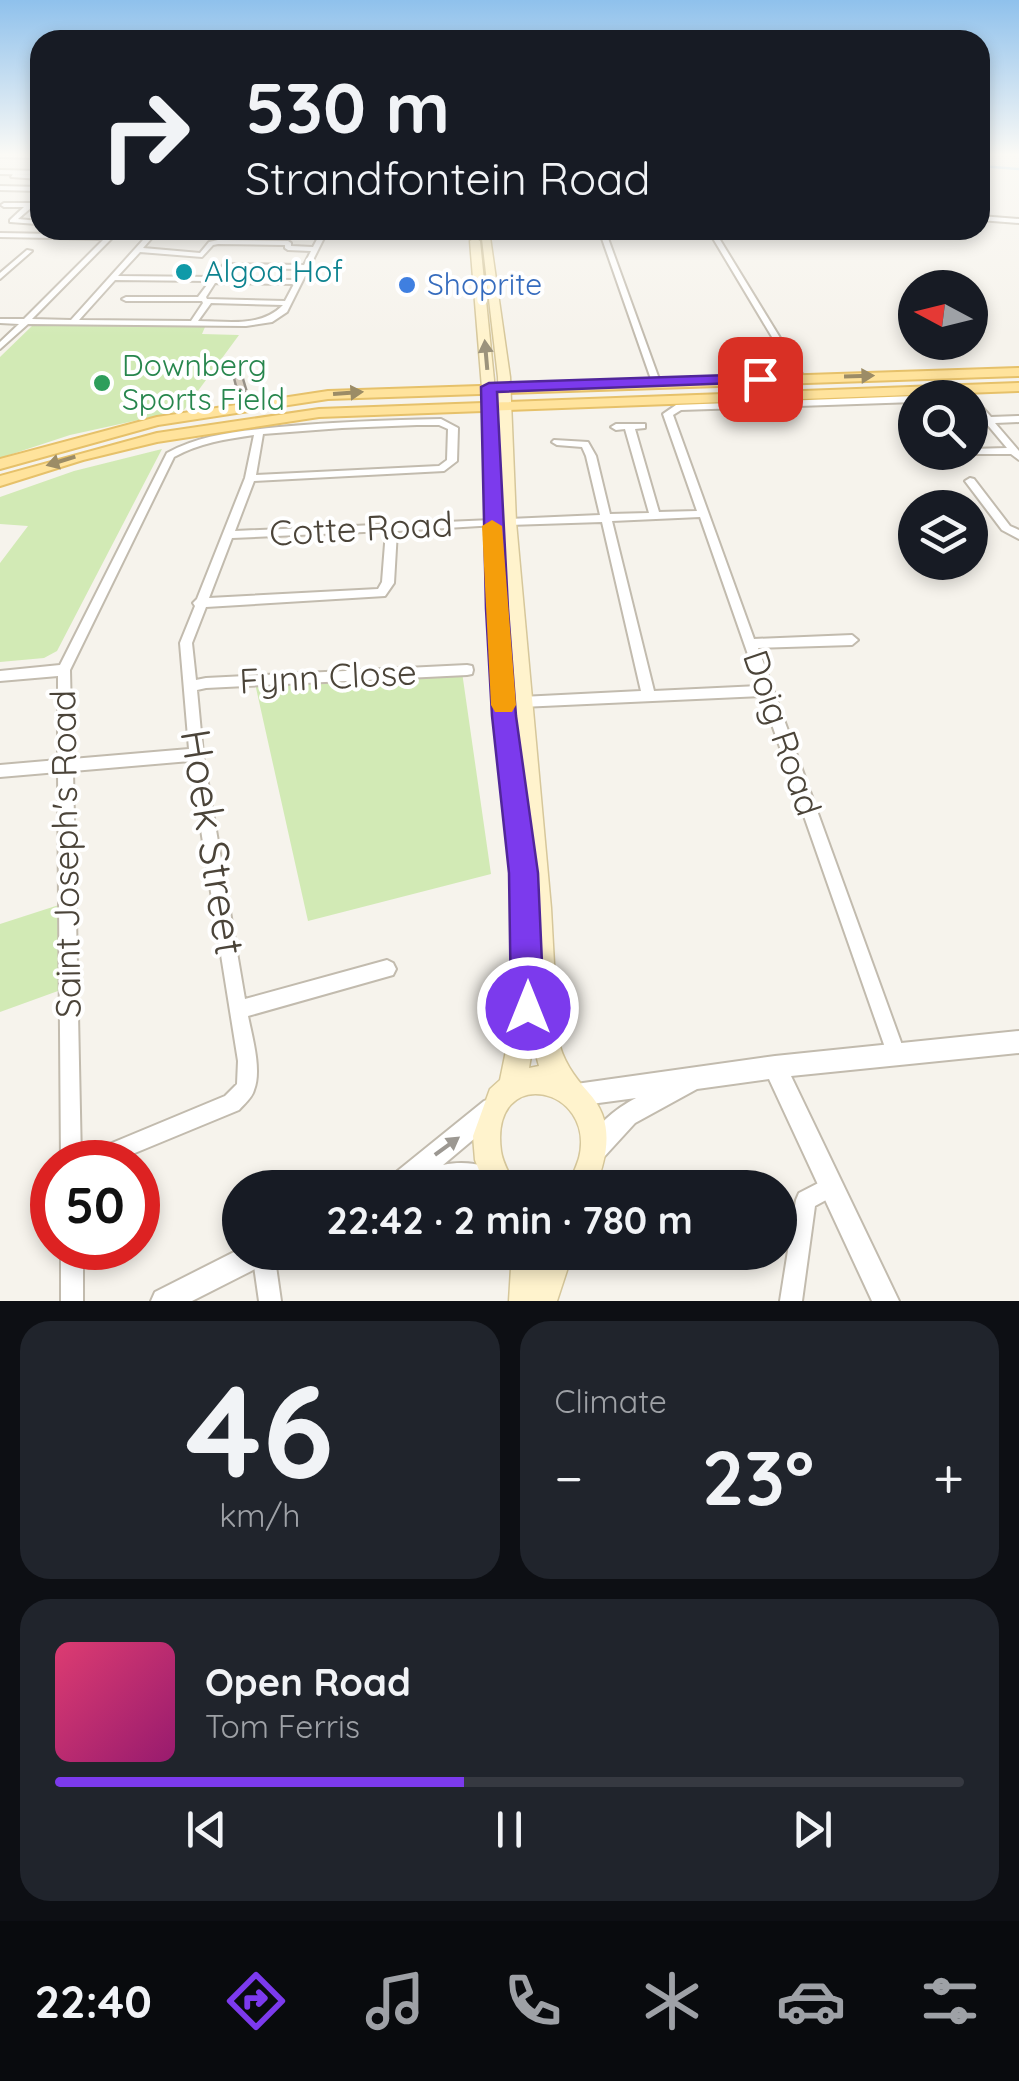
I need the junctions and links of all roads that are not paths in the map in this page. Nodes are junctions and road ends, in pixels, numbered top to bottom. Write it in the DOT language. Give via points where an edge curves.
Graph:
graph roads {
  1 [pos="19,215"];
  2 [pos="990,219"];
  3 [pos="30,221"];
  4 [pos="1019,221"];
  5 [pos="30,228"];
  6 [pos="0,235"];
  7 [pos="21,236"];
  8 [pos="30,236"];
  9 [pos="108,240"];
  10 [pos="145,240"];
  11 [pos="176,240"];
  12 [pos="290,240"];
  13 [pos="320,240"];
  14 [pos="475,240"];
  15 [pos="486,240"];
  16 [pos="606,240"];
  17 [pos="716,240"];
  18 [pos="234,242"];
  19 [pos="288,243"];
  20 [pos="315,249"];
  21 [pos="138,250"];
  22 [pos="29,251"];
  23 [pos="164,254"];
  24 [pos="305,267"];
  25 [pos="0,277"];
  26 [pos="113,278"];
  27 [pos="214,280"];
  28 [pos="298,282"];
  29 [pos="126,299"];
  30 [pos="205,300"];
  31 [pos="288,303"];
  32 [pos="0,321"];
  33 [pos="28,321"];
  34 [pos="74,321"];
  35 [pos="193,323"];
  36 [pos="0,347"];
  37 [pos="1019,372"];
  38 [pos="800,378"];
  39 [pos="655,379"];
  40 [pos="496,387"];
  41 [pos="1019,387"];
  42 [pos="898,400"];
  43 [pos="498,405"];
  44 [pos="1019,419"];
  45 [pos="988,420"];
  46 [pos="616,427"];
  47 [pos="260,433"];
  48 [pos="556,442"];
  49 [pos="988,452"];
  50 [pos="1016,453"];
  51 [pos="0,464"];
  52 [pos="250,478"];
  53 [pos="0,481"];
  54 [pos="970,481"];
  55 [pos="702,514"];
  56 [pos="654,516"];
  57 [pos="606,519"];
  58 [pos="501,522"];
  59 [pos="392,527"];
  60 [pos="229,535"];
  61 [pos="1019,535"];
  62 [pos="199,603"];
  63 [pos="852,640"];
  64 [pos="751,644"];
  65 [pos="64,670"];
  66 [pos="466,670"];
  67 [pos="0,676"];
  68 [pos="189,687"];
  69 [pos="766,691"];
  70 [pos="649,696"];
  71 [pos="522,702"];
  72 [pos="196,754"];
  73 [pos="64,765"];
  74 [pos="0,770"];
  75 [pos="388,970"];
  76 [pos="240,1009"];
  77 [pos="1019,1042"];
  78 [pos="898,1056"];
  79 [pos="776,1066"];
  80 [pos="696,1079"];
  81 [pos="570,1090"];
  82 [pos="503,1097"];
  83 [pos="71,1140"];
  84 [pos="140,1140"];
  85 [pos="594,1150"];
  86 [pos="416,1170"];
  87 [pos="494,1170"];
  88 [pos="588,1170"];
  89 [pos="832,1186"];
  90 [pos="72,1270"];
  91 [pos="226,1270"];
  92 [pos="265,1270"];
  93 [pos="527,1270"];
  94 [pos="552,1270"];
  95 [pos="72,1301"];
  96 [pos="164,1301"];
  97 [pos="270,1301"];
  98 [pos="524,1301"];
  99 [pos="542,1301"];
  100 [pos="792,1301"];
  101 [pos="886,1301"];
  1 -- 3 [label="street" via="12,220"];
  2 -- 4 [label="street"];
  5 -- 7 [label="street"];
  6 -- 7 [label="street"];
  7 -- 8 [label="street"];
  9 -- 33 [label="street"];
  10 -- 21 [label="street"];
  11 -- 23 [label="street"];
  12 -- 19 [label="street"];
  13 -- 20 [label="street"];
  40 -- 14 [label="main road, one-way"];
  15 -- 40 [label="main road"];
  16 -- 39 [label="street"];
  17 -- 38 [label="street"];
  18 -- 19 [label="street"];
  18 -- 23 [label="street" via="213,243 202,255"];
  19 -- 20 [label="street"];
  20 -- 24 [label="street"];
  21 -- 23 [label="street"];
  21 -- 26 [label="street"];
  22 -- 25 [label="street"];
  24 -- 27 [label="street" via="224,266"];
  24 -- 28 [label="street"];
  26 -- 27 [label="street"];
  26 -- 34 [label="street"];
  27 -- 28 [label="street"];
  27 -- 30 [label="street"];
  28 -- 31 [label="street"];
  29 -- 30 [label="street"];
  30 -- 31 [label="street"];
  30 -- 35 [label="street"];
  31 -- 35 [label="street" via="278,316 257,323"];
  32 -- 33 [label="street"];
  33 -- 34 [label="street"];
  33 -- 36 [label="street"];
  34 -- 35 [label="street"];
  38 -- 37 [label="main road, one-way"];
  38 -- 40 [label="main road"];
  40 -- 43 [label="main road"];
  51 -- 40 [label="main road, one-way" via="120,429 226,408 328,395"];
  41 -- 43 [label="main road"];
  42 -- 55 [label="street, Doig Road" via="670,410"];
  43 -- 53 [label="main road, one-way" via="243,422 124,444"];
  43 -- 58 [label="main road"];
  44 -- 45 [label="street"];
  45 -- 50 [label="street"];
  46 -- 56 [label="street" via="636,426"];
  47 -- 52 [label="street, Hoek Street"];
  47 -- 52 [label="street, Saint Joseph's Road" via="441,422 453,428 454,443 451,464 441,470"];
  47 -- 65 [label="street, Saint Joseph's Road" via="172,452"];
  48 -- 57 [label="street" via="588,448"];
  49 -- 50 [label="street"];
  52 -- 60 [label="street, Hoek Street"];
  54 -- 61 [label="street"];
  55 -- 56 [label="street, Cotte Road"];
  55 -- 64 [label="street, Doig Road"];
  56 -- 57 [label="street, Cotte Road"];
  57 -- 58 [label="street, Cotte Road"];
  57 -- 70 [label="street"];
  58 -- 59 [label="street, Cotte Road"];
  58 -- 71 [label="main road"];
  58 -- 82 [label="main road" via="504,716 523,873 528,1008"];
  59 -- 60 [label="street, Cotte Road"];
  59 -- 62 [label="street" via="388,584 381,593"];
  60 -- 62 [label="street, Hoek Street"];
  62 -- 68 [label="street, Hoek Street" via="186,643"];
  63 -- 64 [label="street"];
  64 -- 69 [label="street, Doig Road"];
  65 -- 67 [label="street"];
  65 -- 73 [label="street, Saint Joseph's Road"];
  66 -- 68 [label="street, Fynn Close"];
  68 -- 72 [label="street, Hoek Street"];
  69 -- 70 [label="street"];
  69 -- 78 [label="street, Doig Road"];
  70 -- 71 [label="street"];
  71 -- 81 [label="main road" via="545,1040"];
  72 -- 73 [label="street"];
  72 -- 76 [label="street, Hoek Street"];
  73 -- 74 [label="street"];
  73 -- 83 [label="street, Saint Joseph's Road"];
  75 -- 76 [label="street"];
  76 -- 84 [label="street, Hoek Street" via="246,1088"];
  77 -- 78 [label="street"];
  78 -- 79 [label="street"];
  79 -- 80 [label="street"];
  79 -- 89 [label="street"];
  80 -- 81 [label="street"];
  80 -- 85 [label="street" via="627,1116"];
  81 -- 82 [label="main road" via="538,1078"];
  81 -- 85 [label="main road" via="591,1119"];
  86 -- 82 [label="street, one-way"];
  82 -- 87 [label="main road" via="486,1137"];
  85 -- 88 [label="main road"];
  89 -- 100 [label="street" via="806,1200"];
  89 -- 101 [label="street"];
  90 -- 95 [label="street"];
  91 -- 96 [label="street"];
  92 -- 97 [label="street"];
  93 -- 98 [label="main road"];
  94 -- 99 [label="main road"];
}
